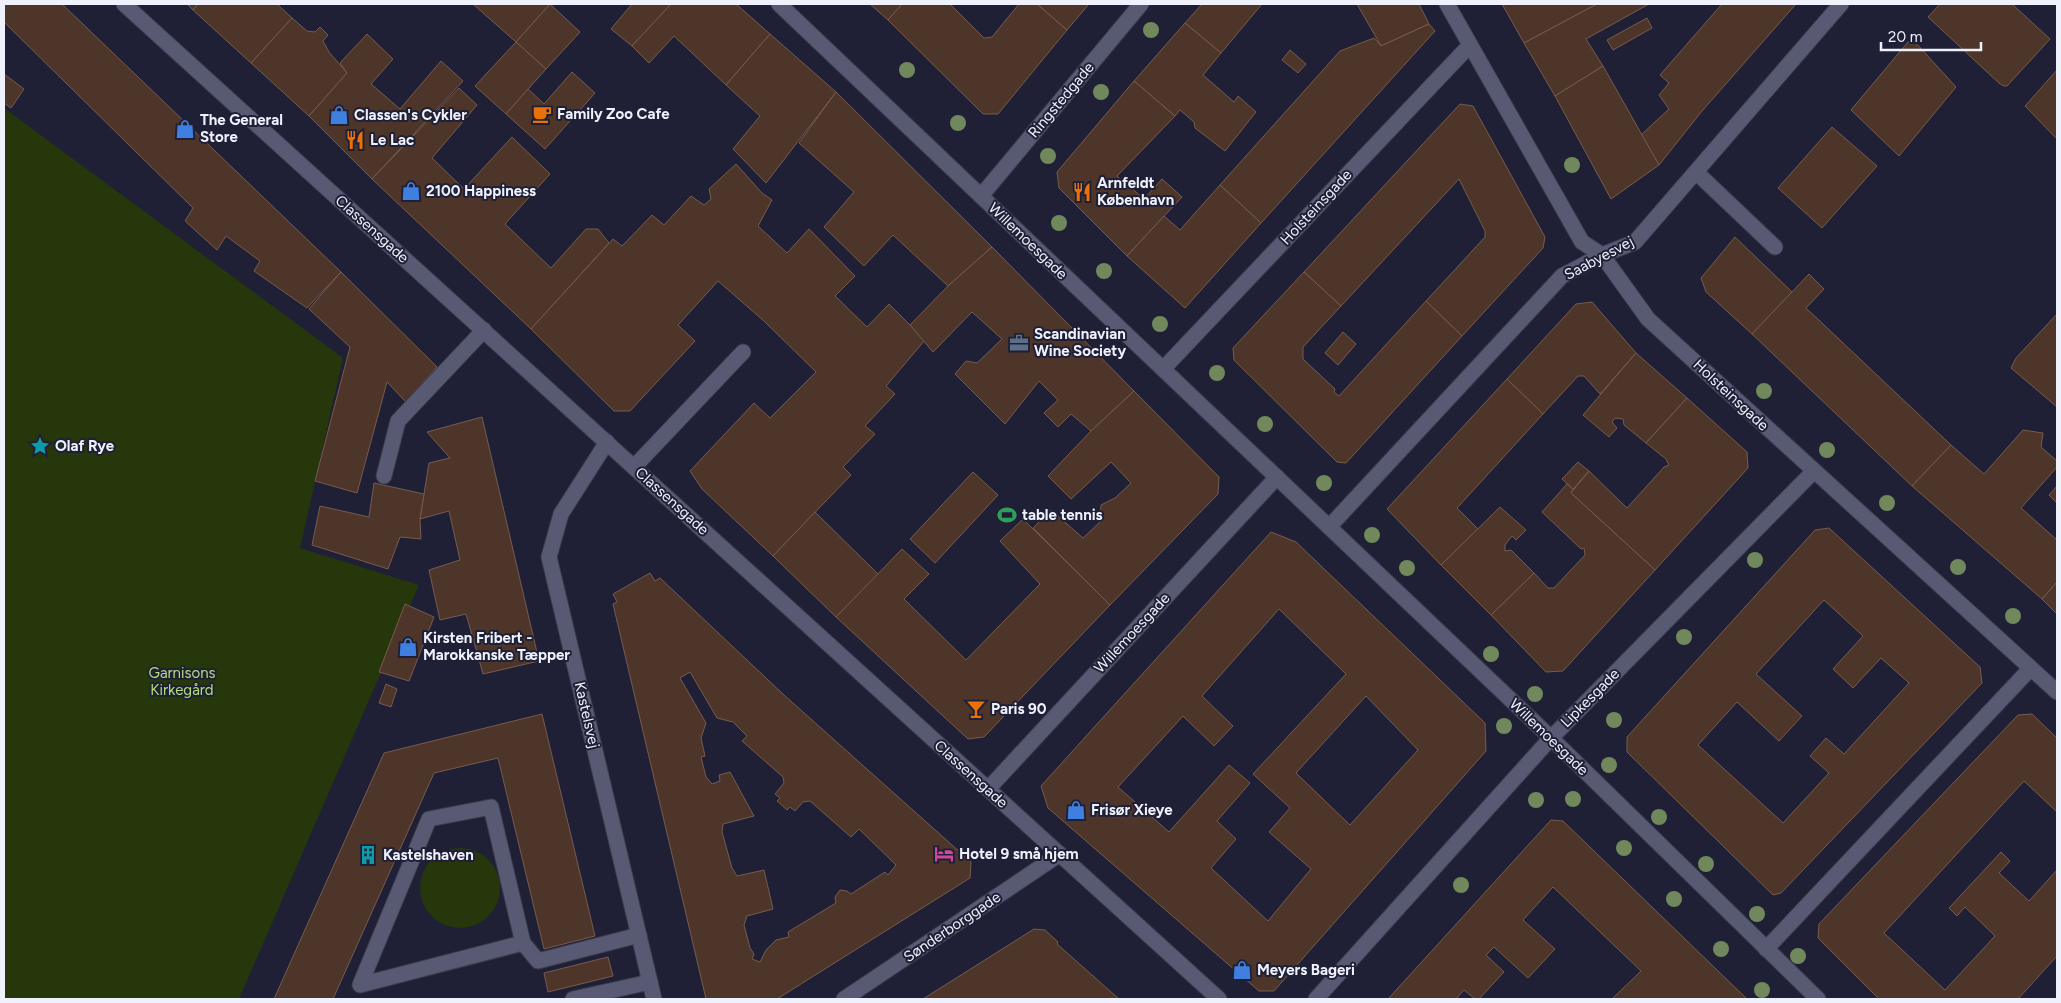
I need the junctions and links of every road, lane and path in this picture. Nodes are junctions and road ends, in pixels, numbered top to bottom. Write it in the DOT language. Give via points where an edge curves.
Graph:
graph roads {
  1 [pos="124,4"];
  2 [pos="779,4"];
  3 [pos="1141,4"];
  4 [pos="1447,4"];
  5 [pos="1841,4"];
  6 [pos="1470,45"];
  7 [pos="1696,172"];
  8 [pos="981,196"];
  9 [pos="1775,247"];
  10 [pos="1602,255"];
  11 [pos="484,330"];
  12 [pos="743,352"];
  13 [pos="1163,369"];
  14 [pos="607,442"];
  15 [pos="634,467"];
  16 [pos="1813,472"];
  17 [pos="384,476"];
  18 [pos="1277,477"];
  19 [pos="1329,527"];
  20 [pos="2030,669"];
  21 [pos="2057,692"];
  22 [pos="1550,738"];
  23 [pos="988,789"];
  24 [pos="1060,854"];
  25 [pos="639,935"];
  26 [pos="523,943"];
  27 [pos="1766,949"];
  28 [pos="650,982"];
  29 [pos="574,999"];
  30 [pos="654,999"];
  31 [pos="844,999"];
  32 [pos="1219,999"];
  33 [pos="1316,999"];
  34 [pos="1818,999"];
  1 -- 11 [label="street, Classensgade"];
  2 -- 8 [label="street, Willemoesgade"];
  3 -- 8 [label="street, Ringstedgade"];
  4 -- 6 [label="street, Holsteinsgade"];
  5 -- 7 [label="street, Saabyesvej"];
  6 -- 10 [label="street, Holsteinsgade" via="1582,242"];
  6 -- 13 [label="street, Holsteinsgade"];
  7 -- 9 [label="street"];
  7 -- 10 [label="street, Saabyesvej" via="1635,242"];
  8 -- 13 [label="street, Willemoesgade"];
  10 -- 16 [label="street, Holsteinsgade" via="1648,319"];
  10 -- 19 [label="street, Saabyesvej" via="1562,276"];
  11 -- 14 [label="street, Classensgade"];
  11 -- 17 [label="street" via="398,420"];
  12 -- 15 [label="street"];
  13 -- 18 [label="street, Willemoesgade"];
  14 -- 15 [label="street, Classensgade"];
  14 -- 25 [label="street, Kastelsvej" via="561,514 549,557"];
  15 -- 23 [label="street, Classensgade"];
  16 -- 20 [label="street, Holsteinsgade"];
  16 -- 22 [label="street, Lipkesgade"];
  18 -- 19 [label="street, Willemoesgade"];
  18 -- 23 [label="street, Willemoesgade"];
  19 -- 22 [label="street, Willemoesgade"];
  20 -- 21 [label="street, Holsteinsgade"];
  20 -- 27 [label="street"];
  22 -- 27 [label="street, Willemoesgade"];
  22 -- 33 [label="street, Lipkesgade"];
  23 -- 24 [label="street, Classensgade"];
  24 -- 31 [label="street, Sønderborggade"];
  24 -- 32 [label="street, Classensgade"];
  25 -- 26 [label="street" via="538,961"];
  25 -- 28 [label="street, Kastelsvej"];
  26 -- 26 [label="street" via="491,807 429,820 360,986"];
  27 -- 34 [label="street, Willemoesgade"];
  28 -- 29 [label="street"];
  28 -- 30 [label="street, Kastelsvej"];
}
